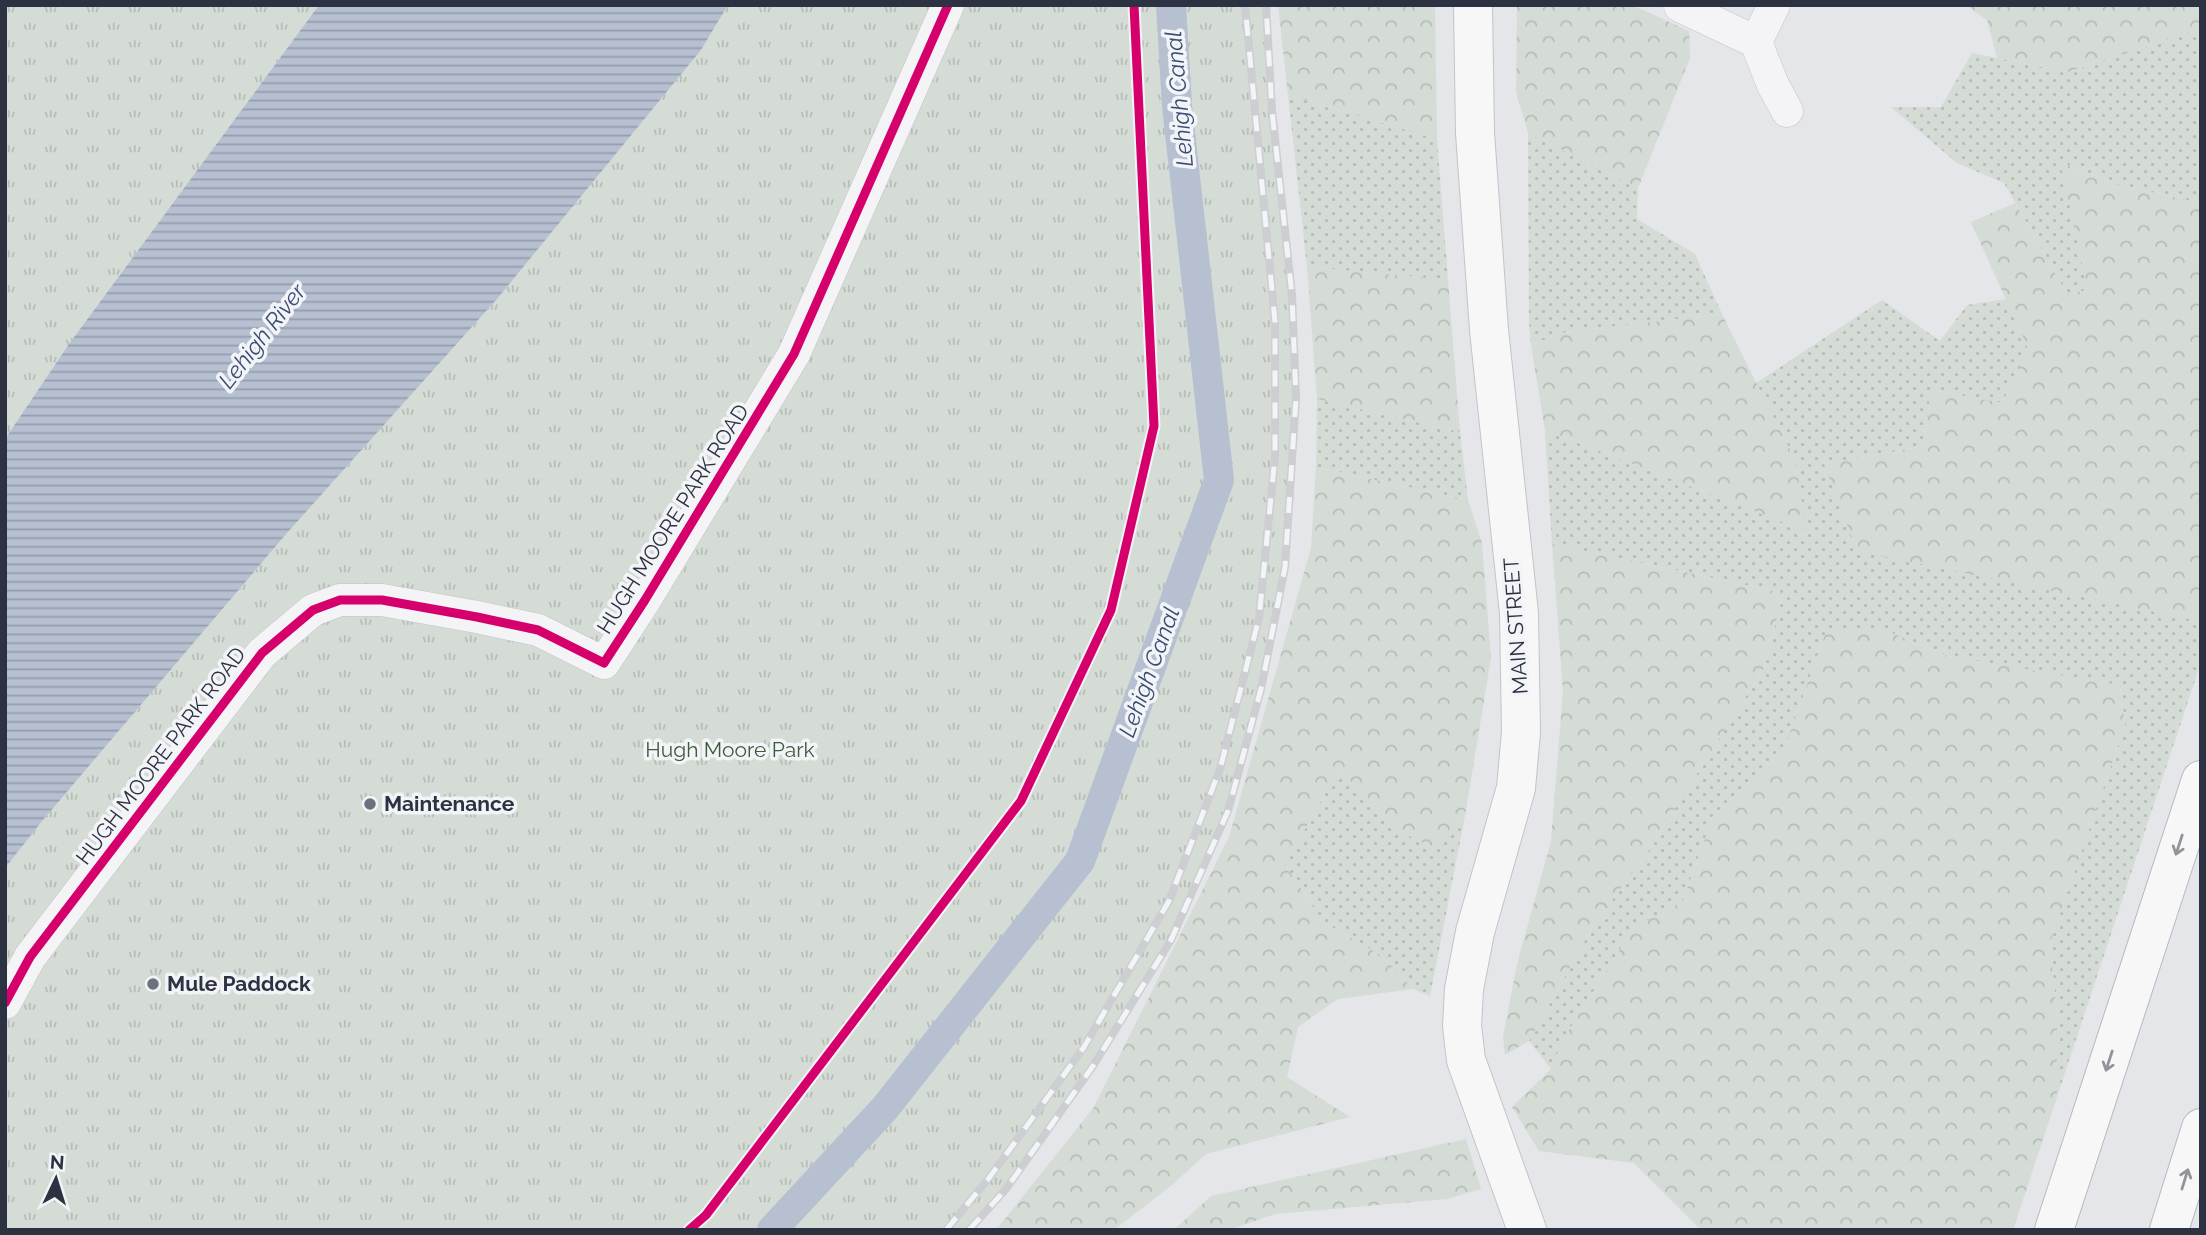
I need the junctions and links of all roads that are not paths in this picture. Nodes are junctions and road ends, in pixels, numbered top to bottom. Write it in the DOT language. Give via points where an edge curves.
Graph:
graph roads {
  1 [pos="948,5"];
  2 [pos="1473,5"];
  3 [pos="1774,5"];
  4 [pos="1680,6"];
  5 [pos="1756,42"];
  6 [pos="1787,111"];
  7 [pos="2201,780"];
  8 [pos="5,1003"];
  9 [pos="2201,1128"];
  10 [pos="1527,1230"];
  11 [pos="2054,1230"];
  12 [pos="2169,1230"];
  1 -- 8 [label="street, HUGH MOORE PARK ROAD" via="794,354 604,663 538,631 477,617 382,600 340,600 313,610 262,653 30,957"];
  2 -- 10 [label="main road, MAIN STREET" via="1476,147 1490,343 1519,613 1521,732 1516,788 1475,932 1462,1026 1466,1060"];
  3 -- 5 [label="street"];
  4 -- 5 [label="street"];
  5 -- 6 [label="street"];
  7 -- 11 [label="main road, one-way"];
  12 -- 9 [label="main road, one-way"];
}
